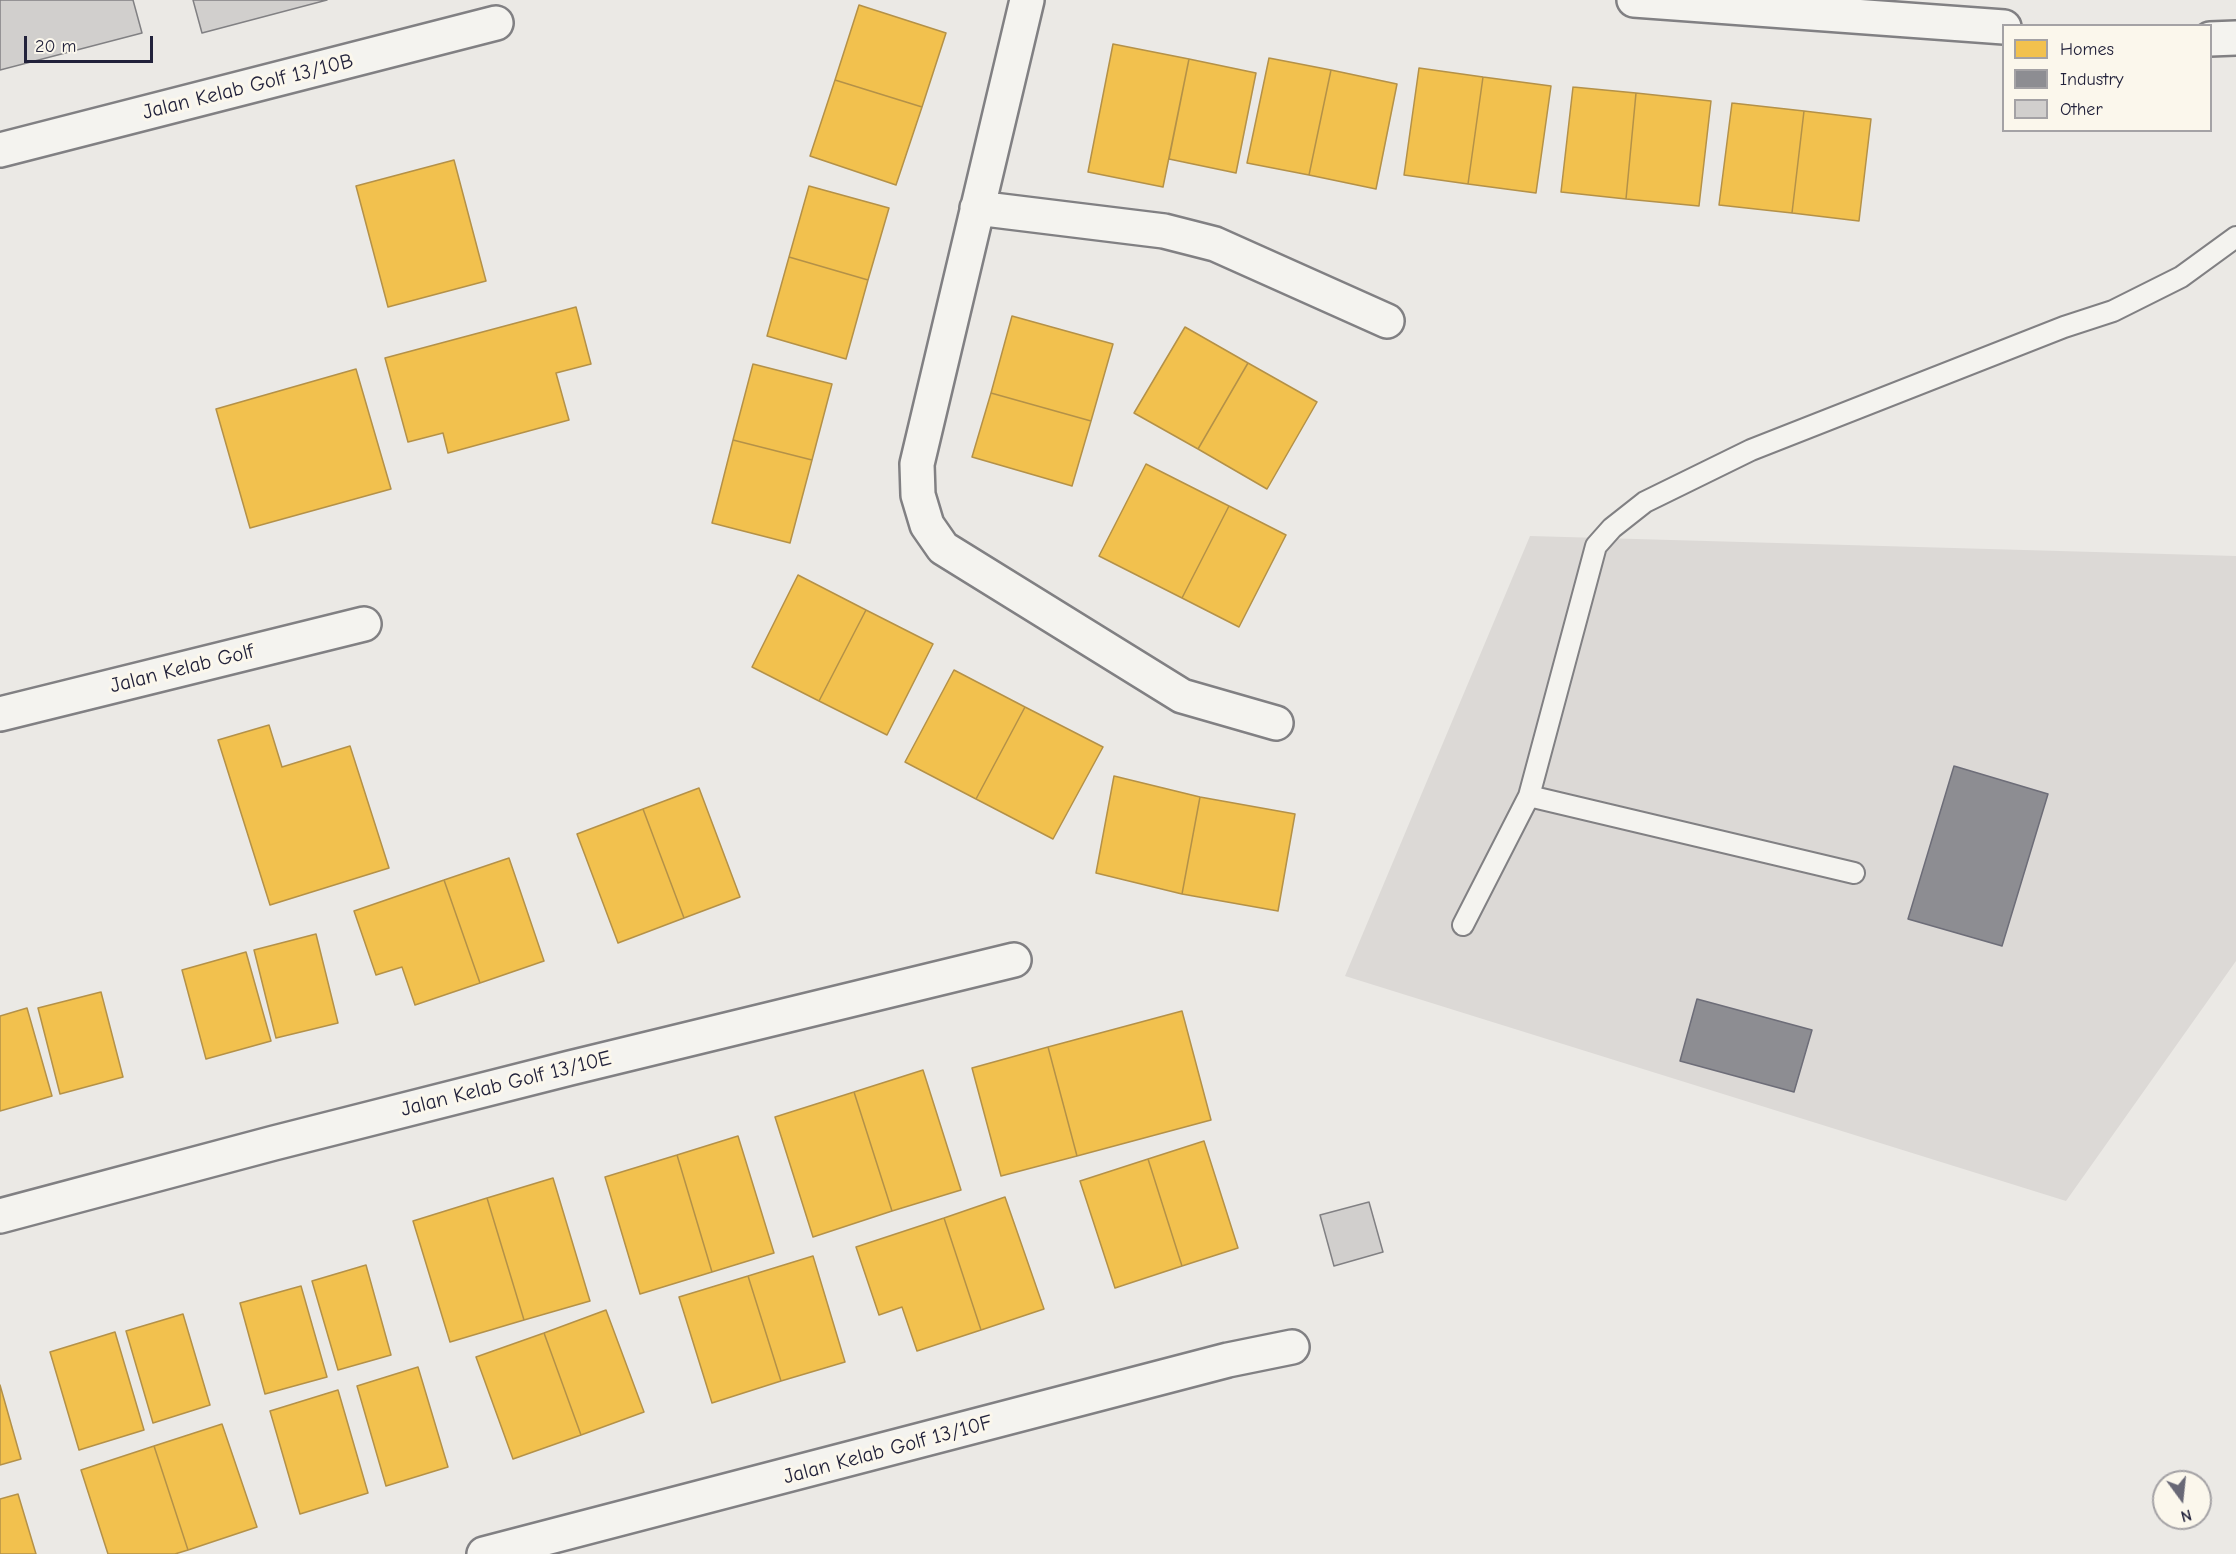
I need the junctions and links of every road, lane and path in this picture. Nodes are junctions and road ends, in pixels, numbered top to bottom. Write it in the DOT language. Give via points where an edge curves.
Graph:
graph roads {
  1 [pos="1027,0"];
  2 [pos="1634,0"];
  3 [pos="496,23"];
  4 [pos="2002,27"];
  5 [pos="2236,38"];
  6 [pos="2212,39"];
  7 [pos="0,150"];
  8 [pos="977,208"];
  9 [pos="2236,237"];
  10 [pos="1387,321"];
  11 [pos="364,624"];
  12 [pos="0,714"];
  13 [pos="1276,723"];
  14 [pos="1529,796"];
  15 [pos="1854,873"];
  16 [pos="1463,925"];
  17 [pos="1014,960"];
  18 [pos="0,1216"];
  19 [pos="1292,1347"];
  20 [pos="484,1554"];
  1 -- 8 [label="street"];
  2 -- 4 [label="street"];
  3 -- 7 [label="street, Jalan Kelab Golf 13/10B"];
  5 -- 6 [label="street"];
  8 -- 10 [label="street" via="1164,231 1215,244"];
  8 -- 13 [label="street" via="917,464 918,495 927,525 943,548 1182,696"];
  9 -- 14 [label="lane" via="2181,277 2113,311 1751,450 1645,502 1612,528 1596,546"];
  11 -- 12 [label="street, Jalan Kelab Golf"];
  14 -- 15 [label="lane"];
  14 -- 16 [label="lane"];
  17 -- 18 [label="street, Jalan Kelab Golf 13/10E" via="570,1068"];
  19 -- 20 [label="street, Jalan Kelab Golf 13/10F" via="1228,1360"];
}
